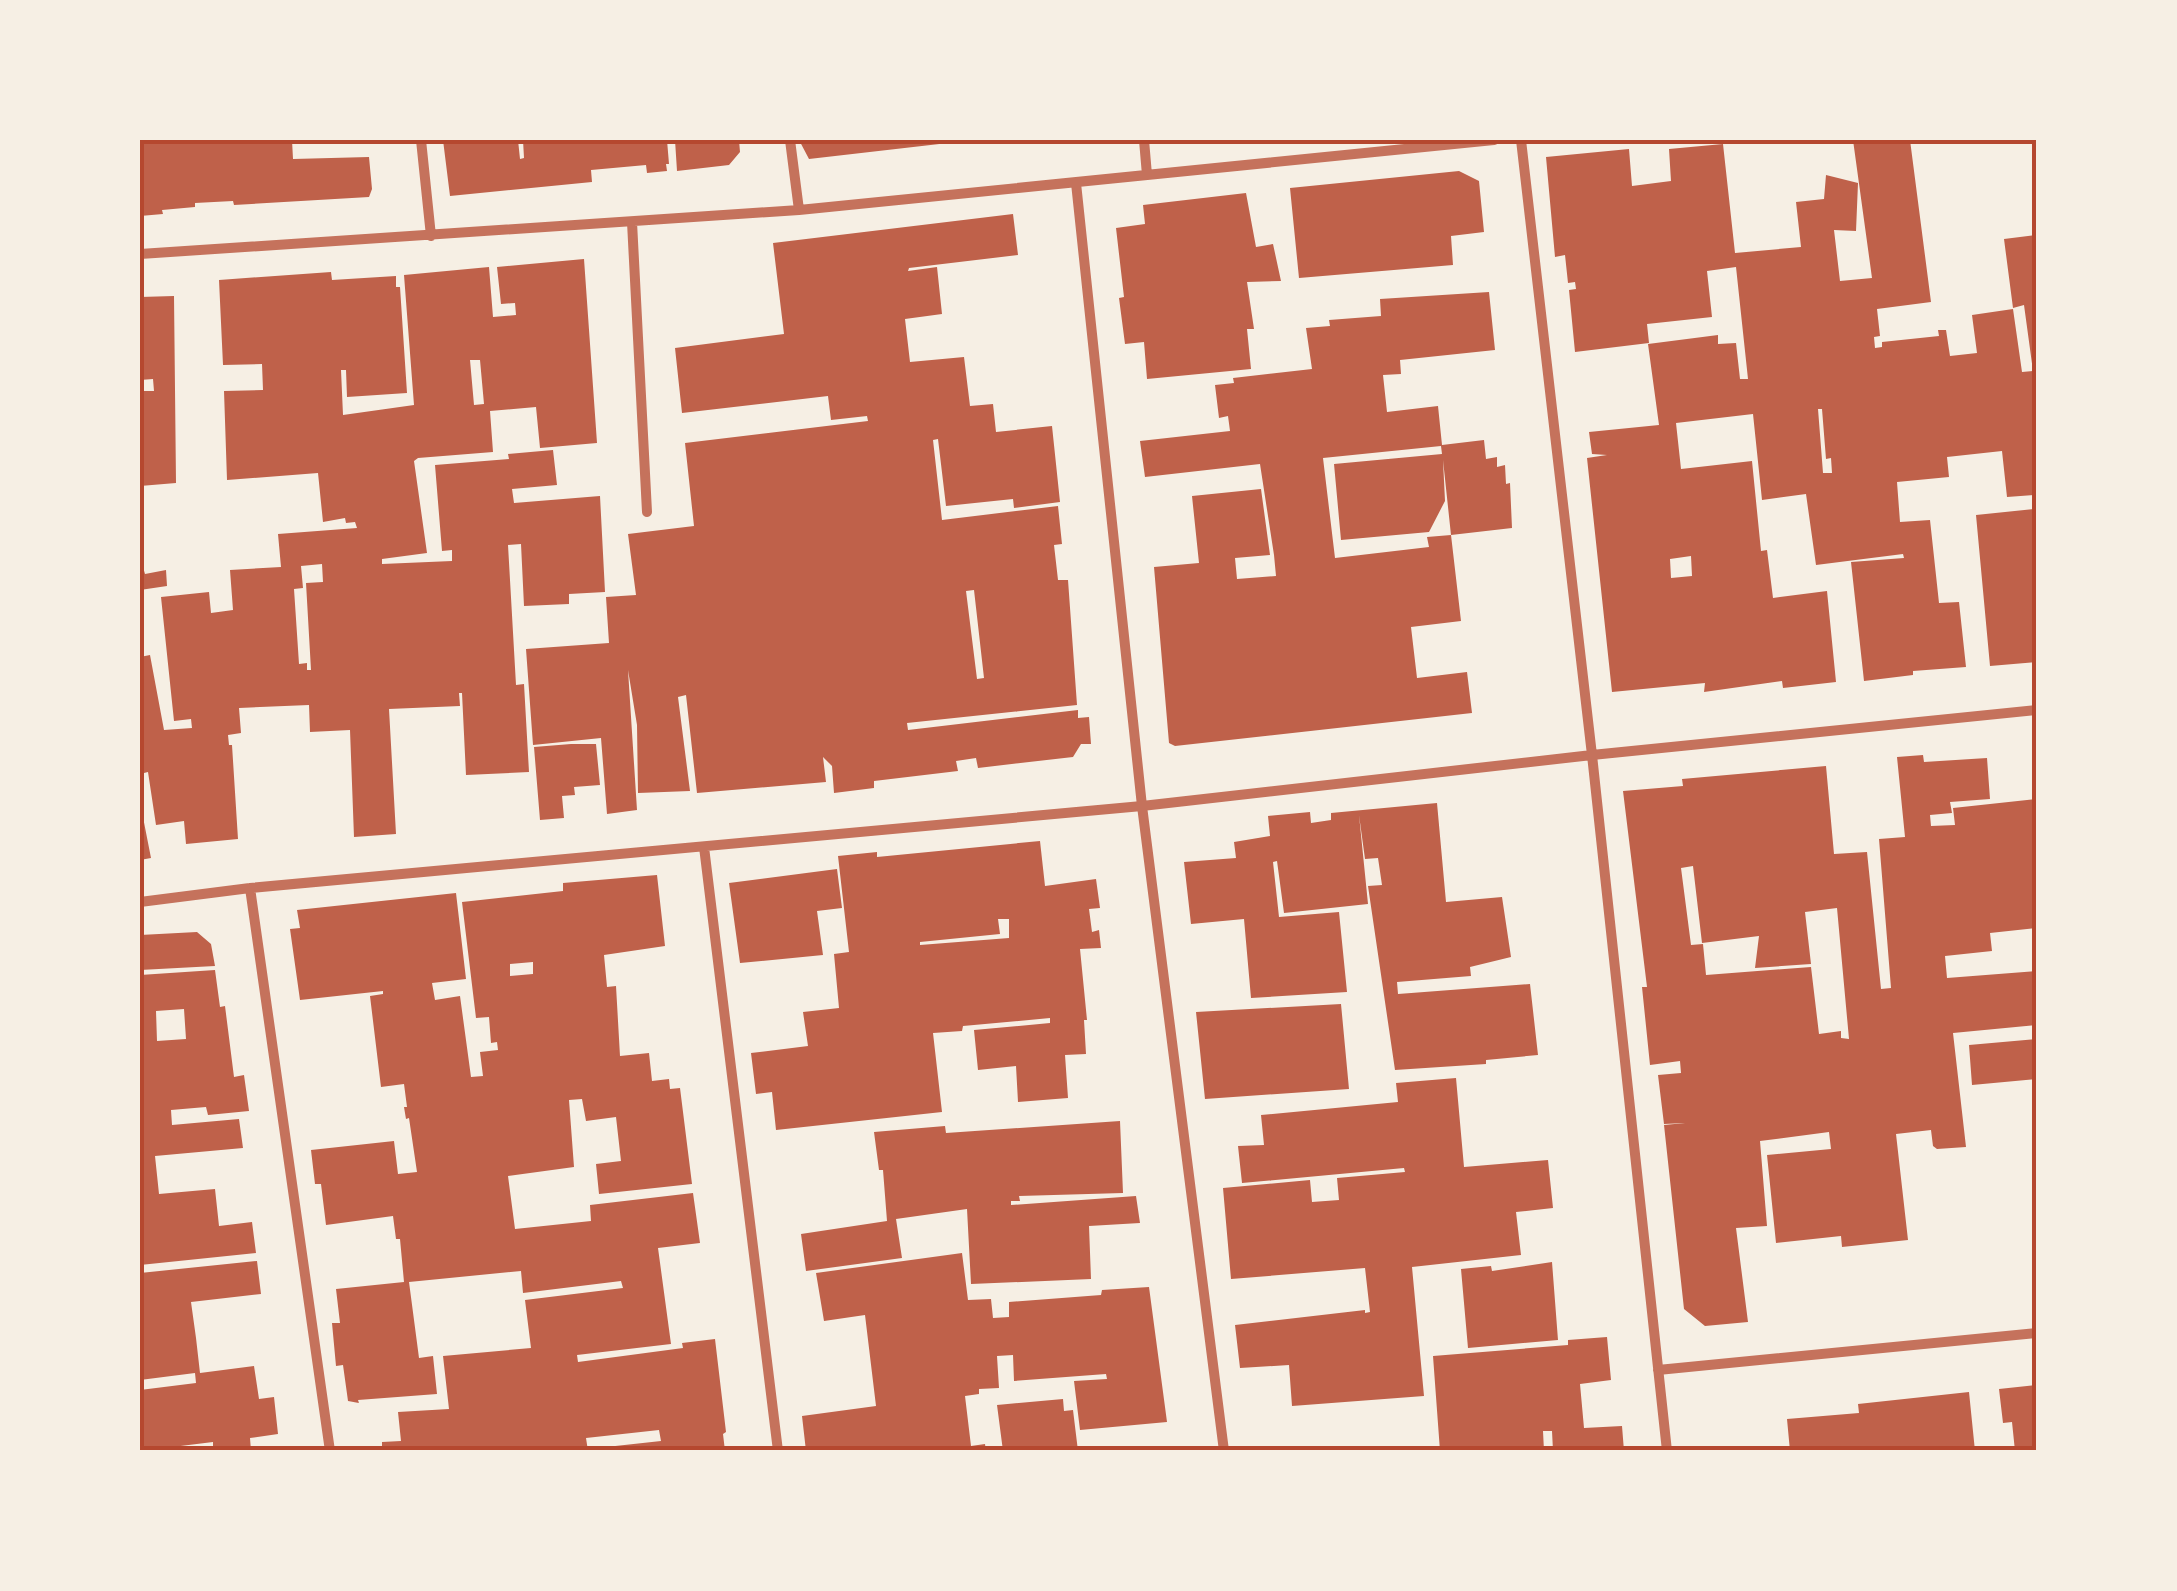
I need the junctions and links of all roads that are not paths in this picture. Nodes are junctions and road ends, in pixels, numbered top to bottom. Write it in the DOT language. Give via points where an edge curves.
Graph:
graph roads {
  1 [pos="422,140"];
  2 [pos="790,140"];
  3 [pos="1144,140"];
  4 [pos="1494,140"];
  5 [pos="1522,140"];
  6 [pos="1147,175"];
  7 [pos="1076,183"];
  8 [pos="798,210"];
  9 [pos="632,222"];
  10 [pos="432,236"];
  11 [pos="140,254"];
  12 [pos="647,512"];
  13 [pos="2037,710"];
  14 [pos="1592,755"];
  15 [pos="1142,806"];
  16 [pos="704,847"];
  17 [pos="250,888"];
  18 [pos="140,902"];
  19 [pos="2037,1333"];
  20 [pos="1658,1370"];
  21 [pos="330,1451"];
  22 [pos="778,1451"];
  23 [pos="1224,1451"];
  24 [pos="1667,1451"];
  1 -- 10 [label="street"];
  2 -- 8 [label="street"];
  3 -- 6 [label="street"];
  4 -- 6 [label="street"];
  5 -- 14 [label="street"];
  6 -- 7 [label="street"];
  7 -- 8 [label="street"];
  7 -- 15 [label="street"];
  8 -- 9 [label="street"];
  9 -- 10 [label="street"];
  9 -- 12 [label="street"];
  10 -- 11 [label="street"];
  13 -- 14 [label="street"];
  14 -- 15 [label="street"];
  14 -- 20 [label="street"];
  15 -- 16 [label="street"];
  15 -- 23 [label="street"];
  16 -- 17 [label="street"];
  16 -- 22 [label="street"];
  17 -- 18 [label="street"];
  17 -- 21 [label="street"];
  19 -- 20 [label="street"];
  20 -- 24 [label="street"];
}
